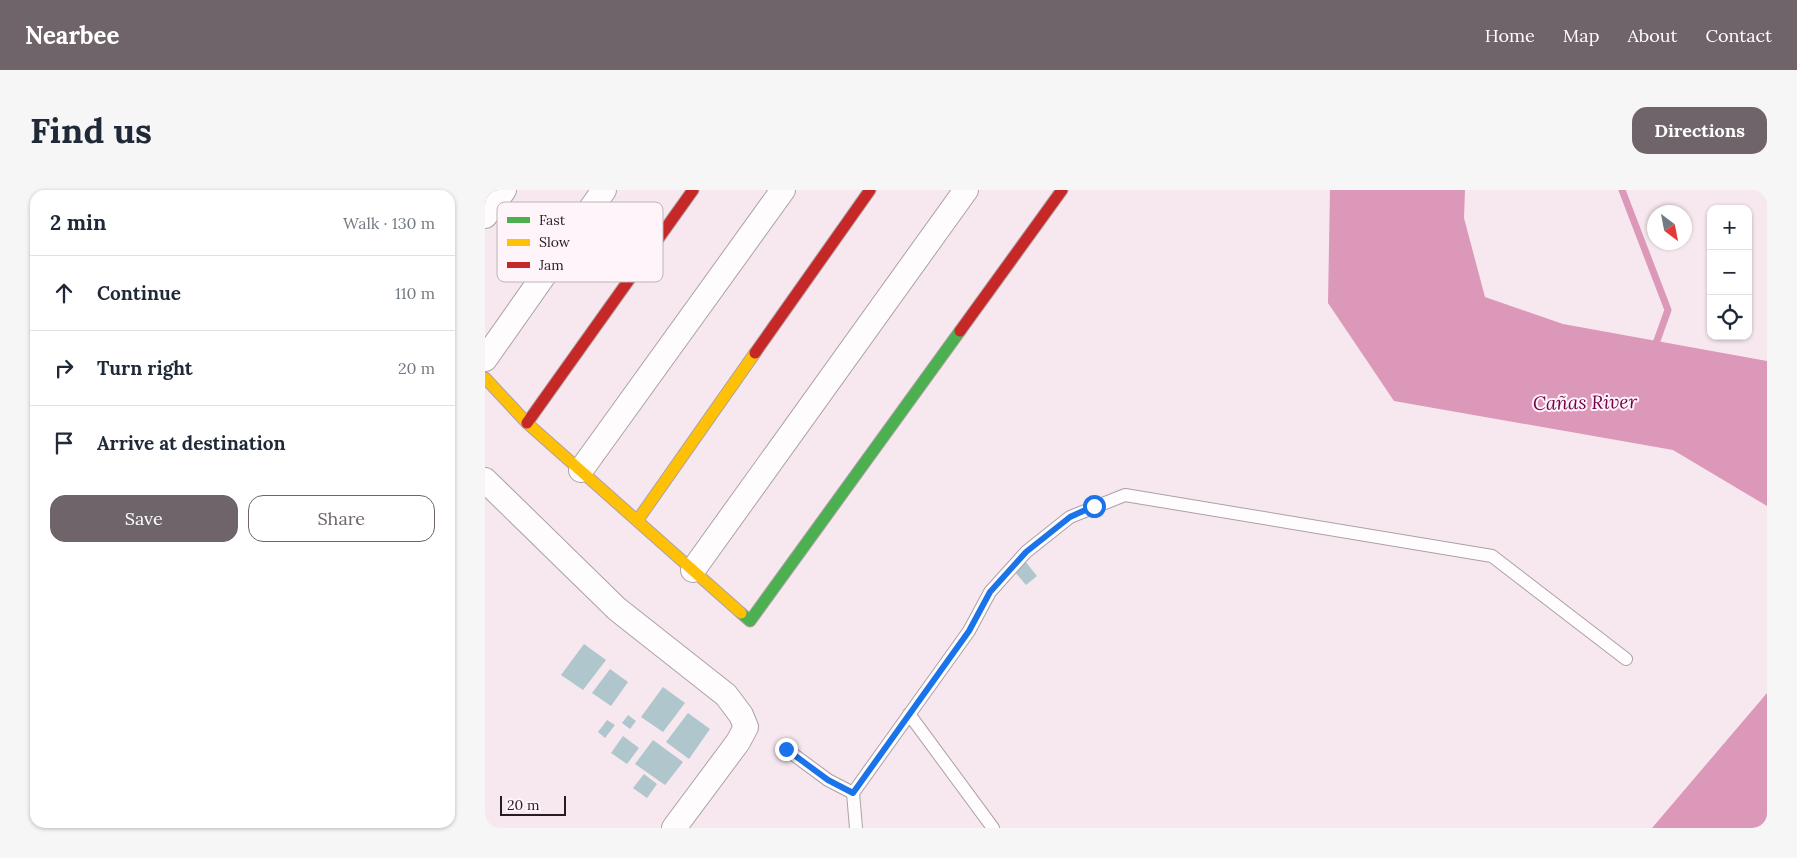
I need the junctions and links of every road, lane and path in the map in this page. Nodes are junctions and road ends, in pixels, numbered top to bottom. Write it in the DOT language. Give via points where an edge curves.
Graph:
graph roads {
  1 [pos="504,190"];
  2 [pos="604,190"];
  3 [pos="693,190"];
  4 [pos="783,190"];
  5 [pos="870,190"];
  6 [pos="966,190"];
  7 [pos="1062,190"];
  8 [pos="596,202"];
  9 [pos="485,216"];
  10 [pos="663,232"];
  11 [pos="539,282"];
  12 [pos="627,282"];
  13 [pos="485,359"];
  14 [pos="485,378"];
  15 [pos="527,423"];
  16 [pos="581,470"];
  17 [pos="485,480"];
  18 [pos="637,520"];
  19 [pos="693,570"];
  20 [pos="1626,659"];
  21 [pos="909,714"];
  22 [pos="786,749"];
  23 [pos="853,793"];
  24 [pos="674,828"];
  25 [pos="856,828"];
  26 [pos="993,828"];
  1 -- 9 [label="street"];
  2 -- 8 [label="street"];
  3 -- 10 [label="street"];
  4 -- 16 [label="street"];
  5 -- 18 [label="street"];
  6 -- 19 [label="street"];
  7 -- 19 [label="street" via="750,621"];
  11 -- 13 [label="street"];
  12 -- 15 [label="street"];
  14 -- 15 [label="street"];
  15 -- 16 [label="street"];
  16 -- 18 [label="street"];
  17 -- 24 [label="street" via="617,609 726,695 741,715 746,727 738,742"];
  18 -- 19 [label="street"];
  20 -- 21 [label="lane" via="1492,556 1125,495 1070,517 1026,552 990,592 969,631"];
  21 -- 23 [label="lane"];
  21 -- 26 [label="lane"];
  22 -- 23 [label="lane" via="828,780"];
  23 -- 25 [label="lane"];
}
